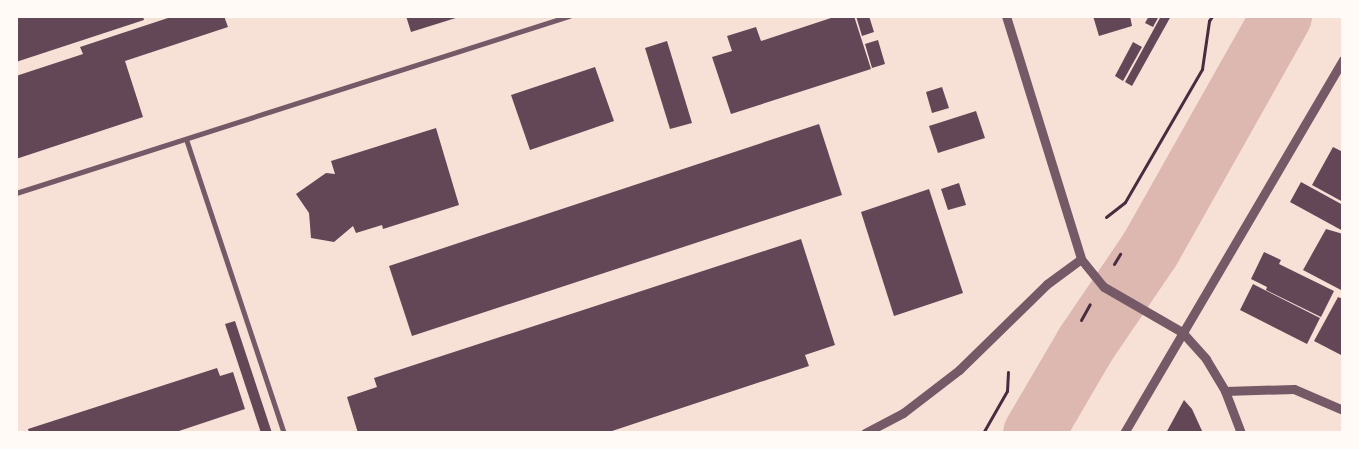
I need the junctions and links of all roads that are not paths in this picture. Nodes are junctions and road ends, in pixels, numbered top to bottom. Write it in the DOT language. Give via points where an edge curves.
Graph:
graph roads {
  1 [pos="569,16"];
  2 [pos="1006,16"];
  3 [pos="1343,59"];
  4 [pos="186,138"];
  5 [pos="16,193"];
  6 [pos="1081,259"];
  7 [pos="1182,332"];
  8 [pos="1225,391"];
  9 [pos="1343,410"];
  10 [pos="284,433"];
  11 [pos="865,433"];
  12 [pos="1124,433"];
  13 [pos="1241,433"];
  1 -- 4 [label="street"];
  2 -- 6 [label="street"];
  3 -- 7 [label="street"];
  4 -- 5 [label="street"];
  4 -- 10 [label="street"];
  6 -- 7 [label="street" via="1104,286"];
  6 -- 11 [label="street" via="1047,284 959,370 903,413"];
  7 -- 8 [label="street" via="1206,359"];
  7 -- 12 [label="street"];
  8 -- 9 [label="street" via="1294,389"];
  8 -- 13 [label="street"];
}
